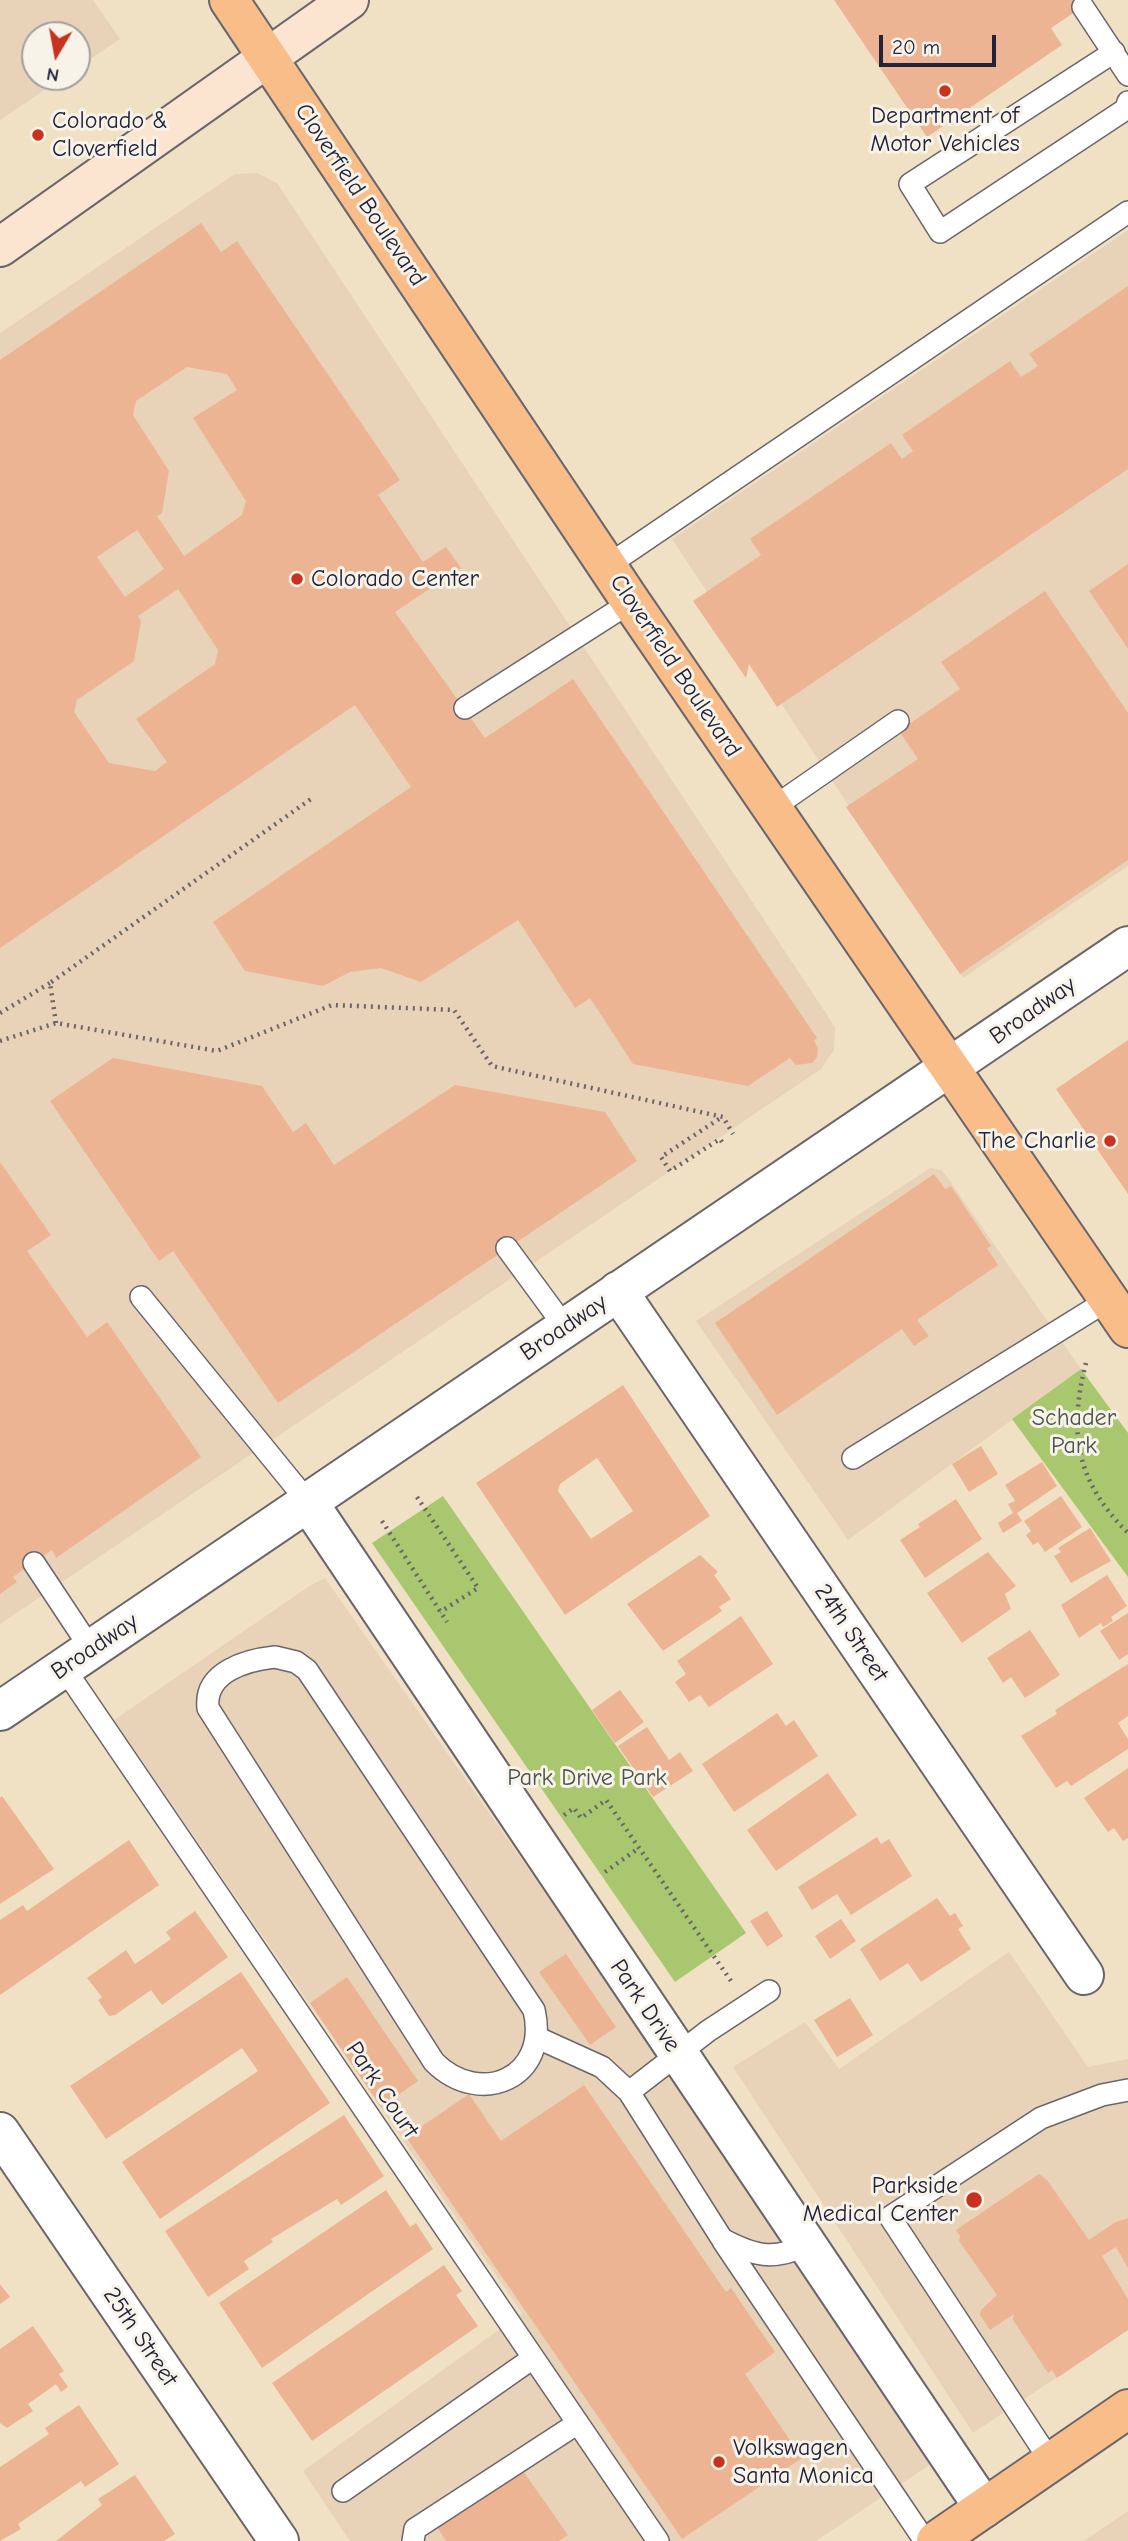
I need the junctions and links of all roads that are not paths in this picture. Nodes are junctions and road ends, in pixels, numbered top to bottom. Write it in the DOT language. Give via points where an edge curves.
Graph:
graph roads {
  1 [pos="229,0"];
  2 [pos="349,0"];
  3 [pos="1083,8"];
  4 [pos="1114,52"];
  5 [pos="267,56"];
  6 [pos="1128,75"];
  7 [pos="1128,102"];
  8 [pos="1128,212"];
  9 [pos="0,247"];
  10 [pos="607,566"];
  11 [pos="631,602"];
  12 [pos="465,708"];
  13 [pos="898,721"];
  14 [pos="771,809"];
  15 [pos="1128,946"];
  16 [pos="948,1070"];
  17 [pos="508,1248"];
  18 [pos="618,1291"];
  19 [pos="141,1297"];
  20 [pos="1118,1314"];
  21 [pos="565,1327"];
  22 [pos="853,1458"];
  23 [pos="307,1502"];
  24 [pos="34,1563"];
  25 [pos="78,1658"];
  26 [pos="0,1711"];
  27 [pos="1084,1975"];
  28 [pos="769,1991"];
  29 [pos="538,2039"];
  30 [pos="678,2054"];
  31 [pos="1128,2090"];
  32 [pos="629,2092"];
  33 [pos="0,2132"];
  34 [pos="722,2239"];
  35 [pos="807,2245"];
  36 [pos="533,2358"];
  37 [pos="1128,2409"];
  38 [pos="578,2423"];
  39 [pos="1051,2462"];
  40 [pos="343,2491"];
  41 [pos="978,2523"];
  42 [pos="279,2541"];
  43 [pos="414,2541"];
  44 [pos="658,2541"];
  45 [pos="925,2541"];
  46 [pos="936,2541"];
  1 -- 5 [label="main road, Cloverfield Boulevard"];
  2 -- 5 [label="main road"];
  3 -- 4 [label="lane"];
  4 -- 6 [label="lane"];
  4 -- 7 [label="lane" via="910,184 940,232 1126,109"];
  5 -- 9 [label="main road"];
  5 -- 10 [label="main road, Cloverfield Boulevard"];
  8 -- 10 [label="lane"];
  10 -- 11 [label="main road, Cloverfield Boulevard"];
  11 -- 12 [label="lane"];
  11 -- 14 [label="main road, Cloverfield Boulevard"];
  13 -- 14 [label="lane"];
  14 -- 16 [label="main road, Cloverfield Boulevard"];
  15 -- 16 [label="street, Broadway"];
  16 -- 18 [label="street, Broadway"];
  16 -- 20 [label="main road, Cloverfield Boulevard"];
  17 -- 21 [label="lane"];
  18 -- 21 [label="street, Broadway"];
  18 -- 27 [label="street, 24th Street"];
  19 -- 23 [label="lane"];
  20 -- 22 [label="lane"];
  21 -- 23 [label="street, Broadway"];
  23 -- 25 [label="street, Broadway"];
  23 -- 30 [label="street, Park Drive"];
  24 -- 25 [label="lane, Park Court"];
  25 -- 26 [label="street, Broadway"];
  25 -- 36 [label="lane, Park Court"];
  28 -- 30 [label="lane"];
  29 -- 29 [label="lane" via="534,2010 307,1670 275,1657 249,1660 212,1682 206,1695 208,1707 434,2062 464,2083 502,2081 532,2056"];
  29 -- 32 [label="lane" via="602,2067"];
  30 -- 32 [label="lane"];
  30 -- 35 [label="street, Park Drive"];
  31 -- 39 [label="lane" via="1041,2118 891,2217"];
  32 -- 34 [label="lane"];
  33 -- 42 [label="street, 25th Street"];
  34 -- 35 [label="lane" via="767,2255 784,2256"];
  34 -- 45 [label="lane"];
  35 -- 41 [label="street, Park Drive"];
  36 -- 38 [label="lane, Park Court"];
  36 -- 40 [label="lane"];
  37 -- 39 [label="main road"];
  38 -- 43 [label="lane" via="415,2529"];
  38 -- 44 [label="lane, Park Court"];
  39 -- 41 [label="main road"];
  41 -- 46 [label="main road"];
}
